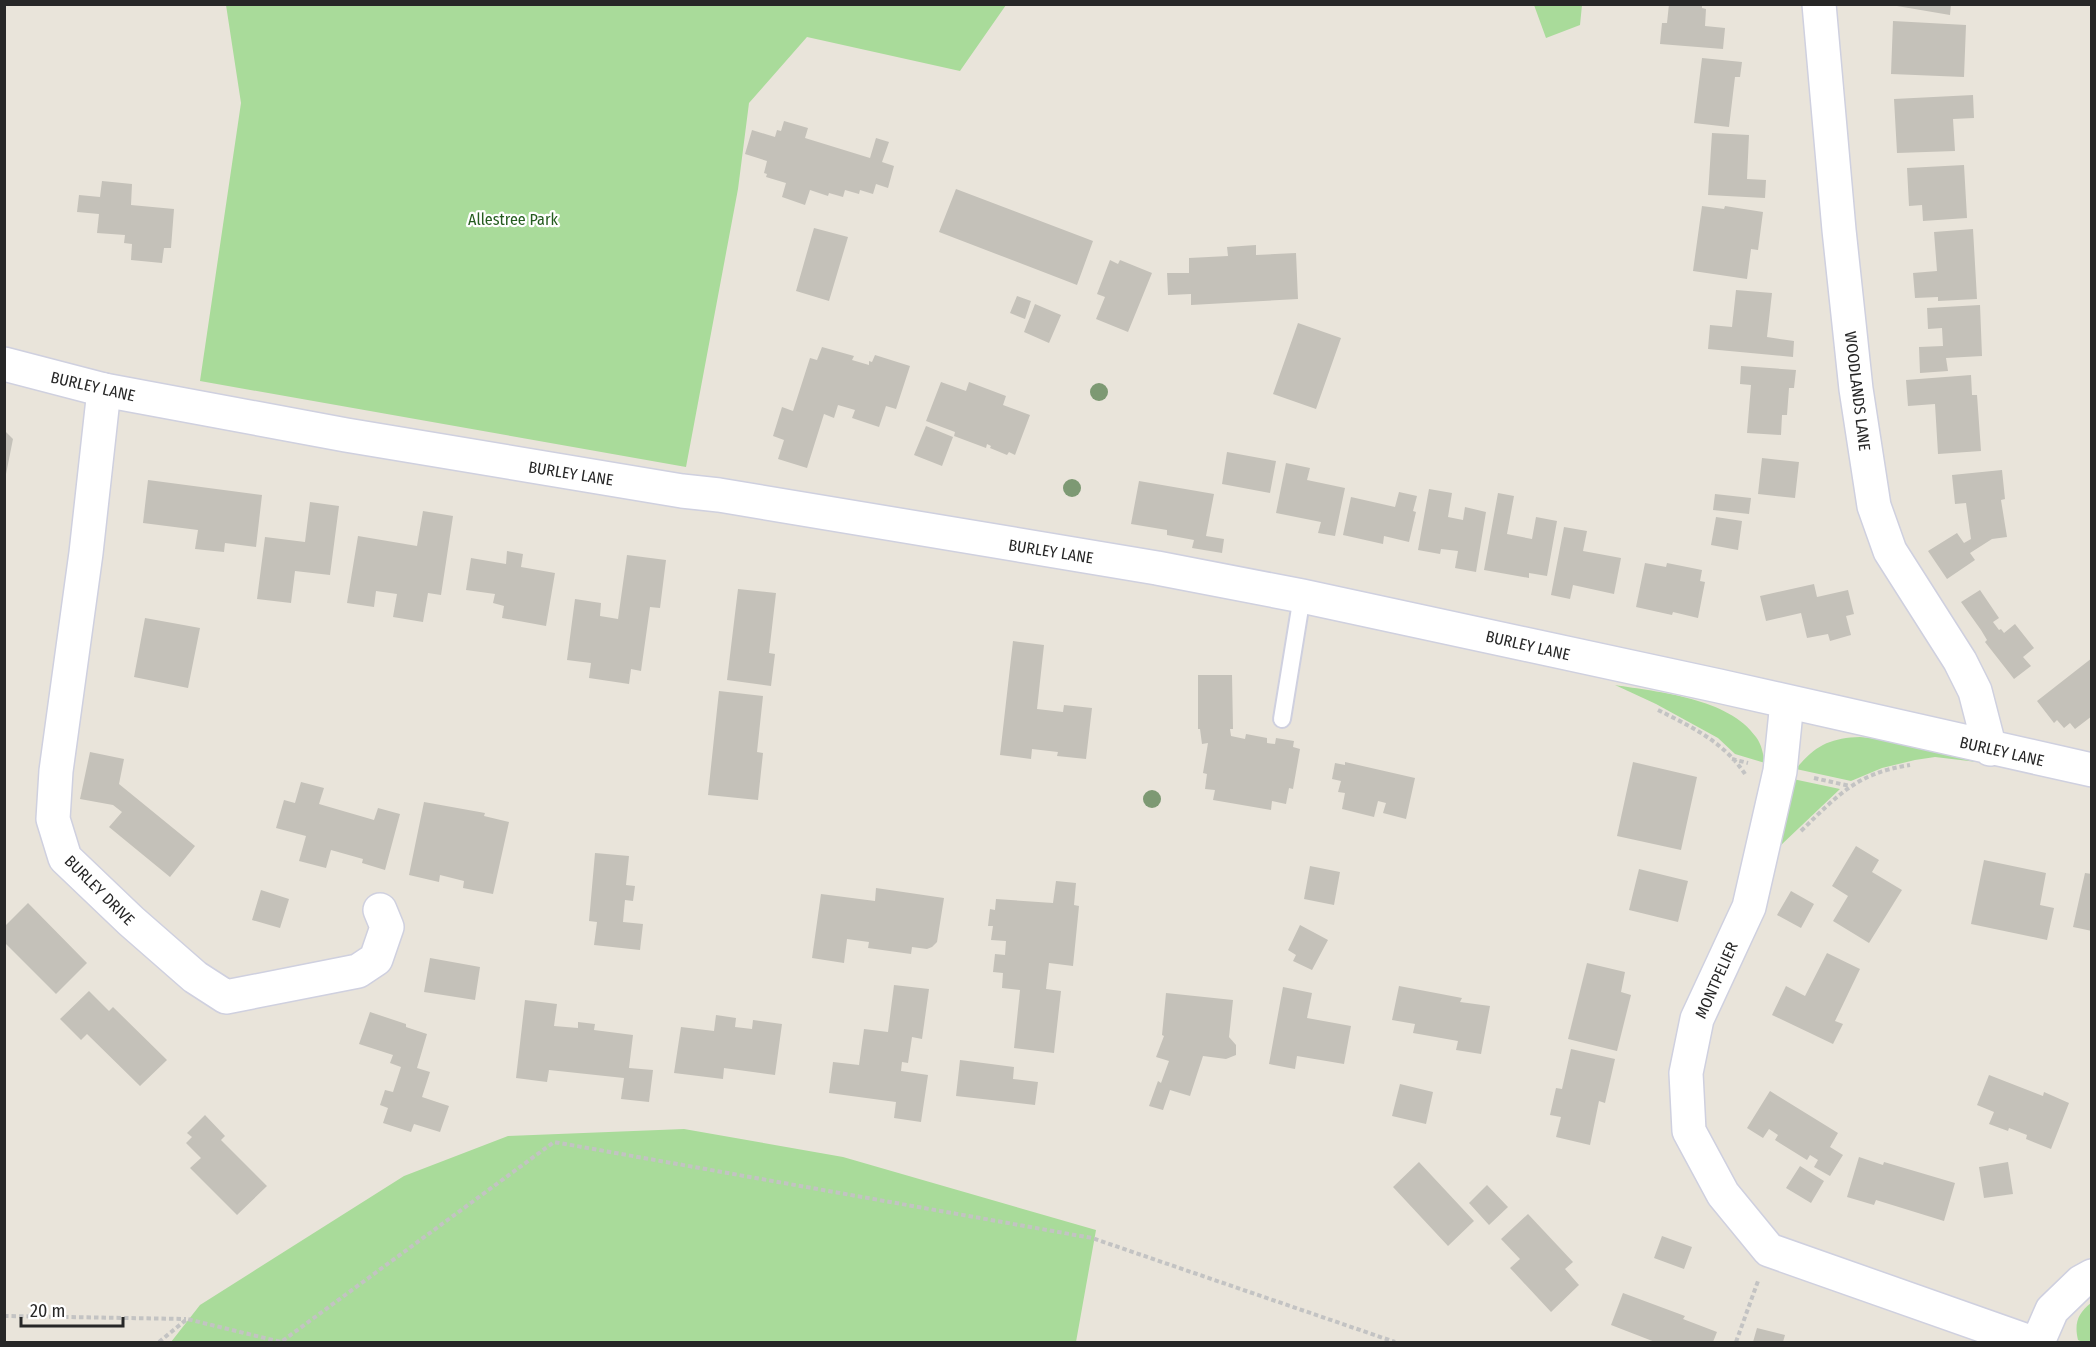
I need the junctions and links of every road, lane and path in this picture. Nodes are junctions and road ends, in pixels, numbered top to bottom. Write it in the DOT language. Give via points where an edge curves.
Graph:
graph roads {
  1 [pos="1819,4"];
  2 [pos="4,364"];
  3 [pos="104,390"];
  4 [pos="1302,596"];
  5 [pos="1786,702"];
  6 [pos="1654,708"];
  7 [pos="1282,719"];
  8 [pos="1990,749"];
  9 [pos="1916,764"];
  10 [pos="2091,770"];
  11 [pos="1746,776"];
  12 [pos="1794,838"];
  13 [pos="380,910"];
  14 [pos="1769,1250"];
  15 [pos="2091,1276"];
  16 [pos="4,1316"];
  17 [pos="187,1319"];
  18 [pos="159,1342"];
  19 [pos="1395,1342"];
  20 [pos="1736,1342"];
  21 [pos="2030,1342"];
  22 [pos="2038,1342"];
  1 -- 8 [label="street, WOODLANDS LANE" via="1856,389 1874,506 1890,551 1975,691"];
  2 -- 3 [label="street, BURLEY LANE"];
  3 -- 4 [label="street, BURLEY LANE" via="346,435 730,496"];
  3 -- 13 [label="street, BURLEY DRIVE" via="56,771 53,819 65,858 195,977 226,997 358,971 376,959 387,927"];
  4 -- 5 [label="street, BURLEY LANE"];
  4 -- 7 [label="lane"];
  5 -- 8 [label="street, BURLEY LANE"];
  5 -- 14 [label="street, MONTPELIER" via="1780,771 1749,907 1697,1019 1686,1073 1689,1131 1723,1194"];
  6 -- 11 [label="path" via="1713,740"];
  8 -- 10 [label="street, BURLEY LANE"];
  9 -- 12 [label="path" via="1874,772 1857,782"];
  14 -- 20 [label="path"];
  14 -- 21 [label="street"];
  15 -- 22 [label="street" via="2052,1310"];
  16 -- 17 [label="path"];
  17 -- 18 [label="path"];
  17 -- 19 [label="path" via="281,1342 554,1142 1092,1238"];
}
